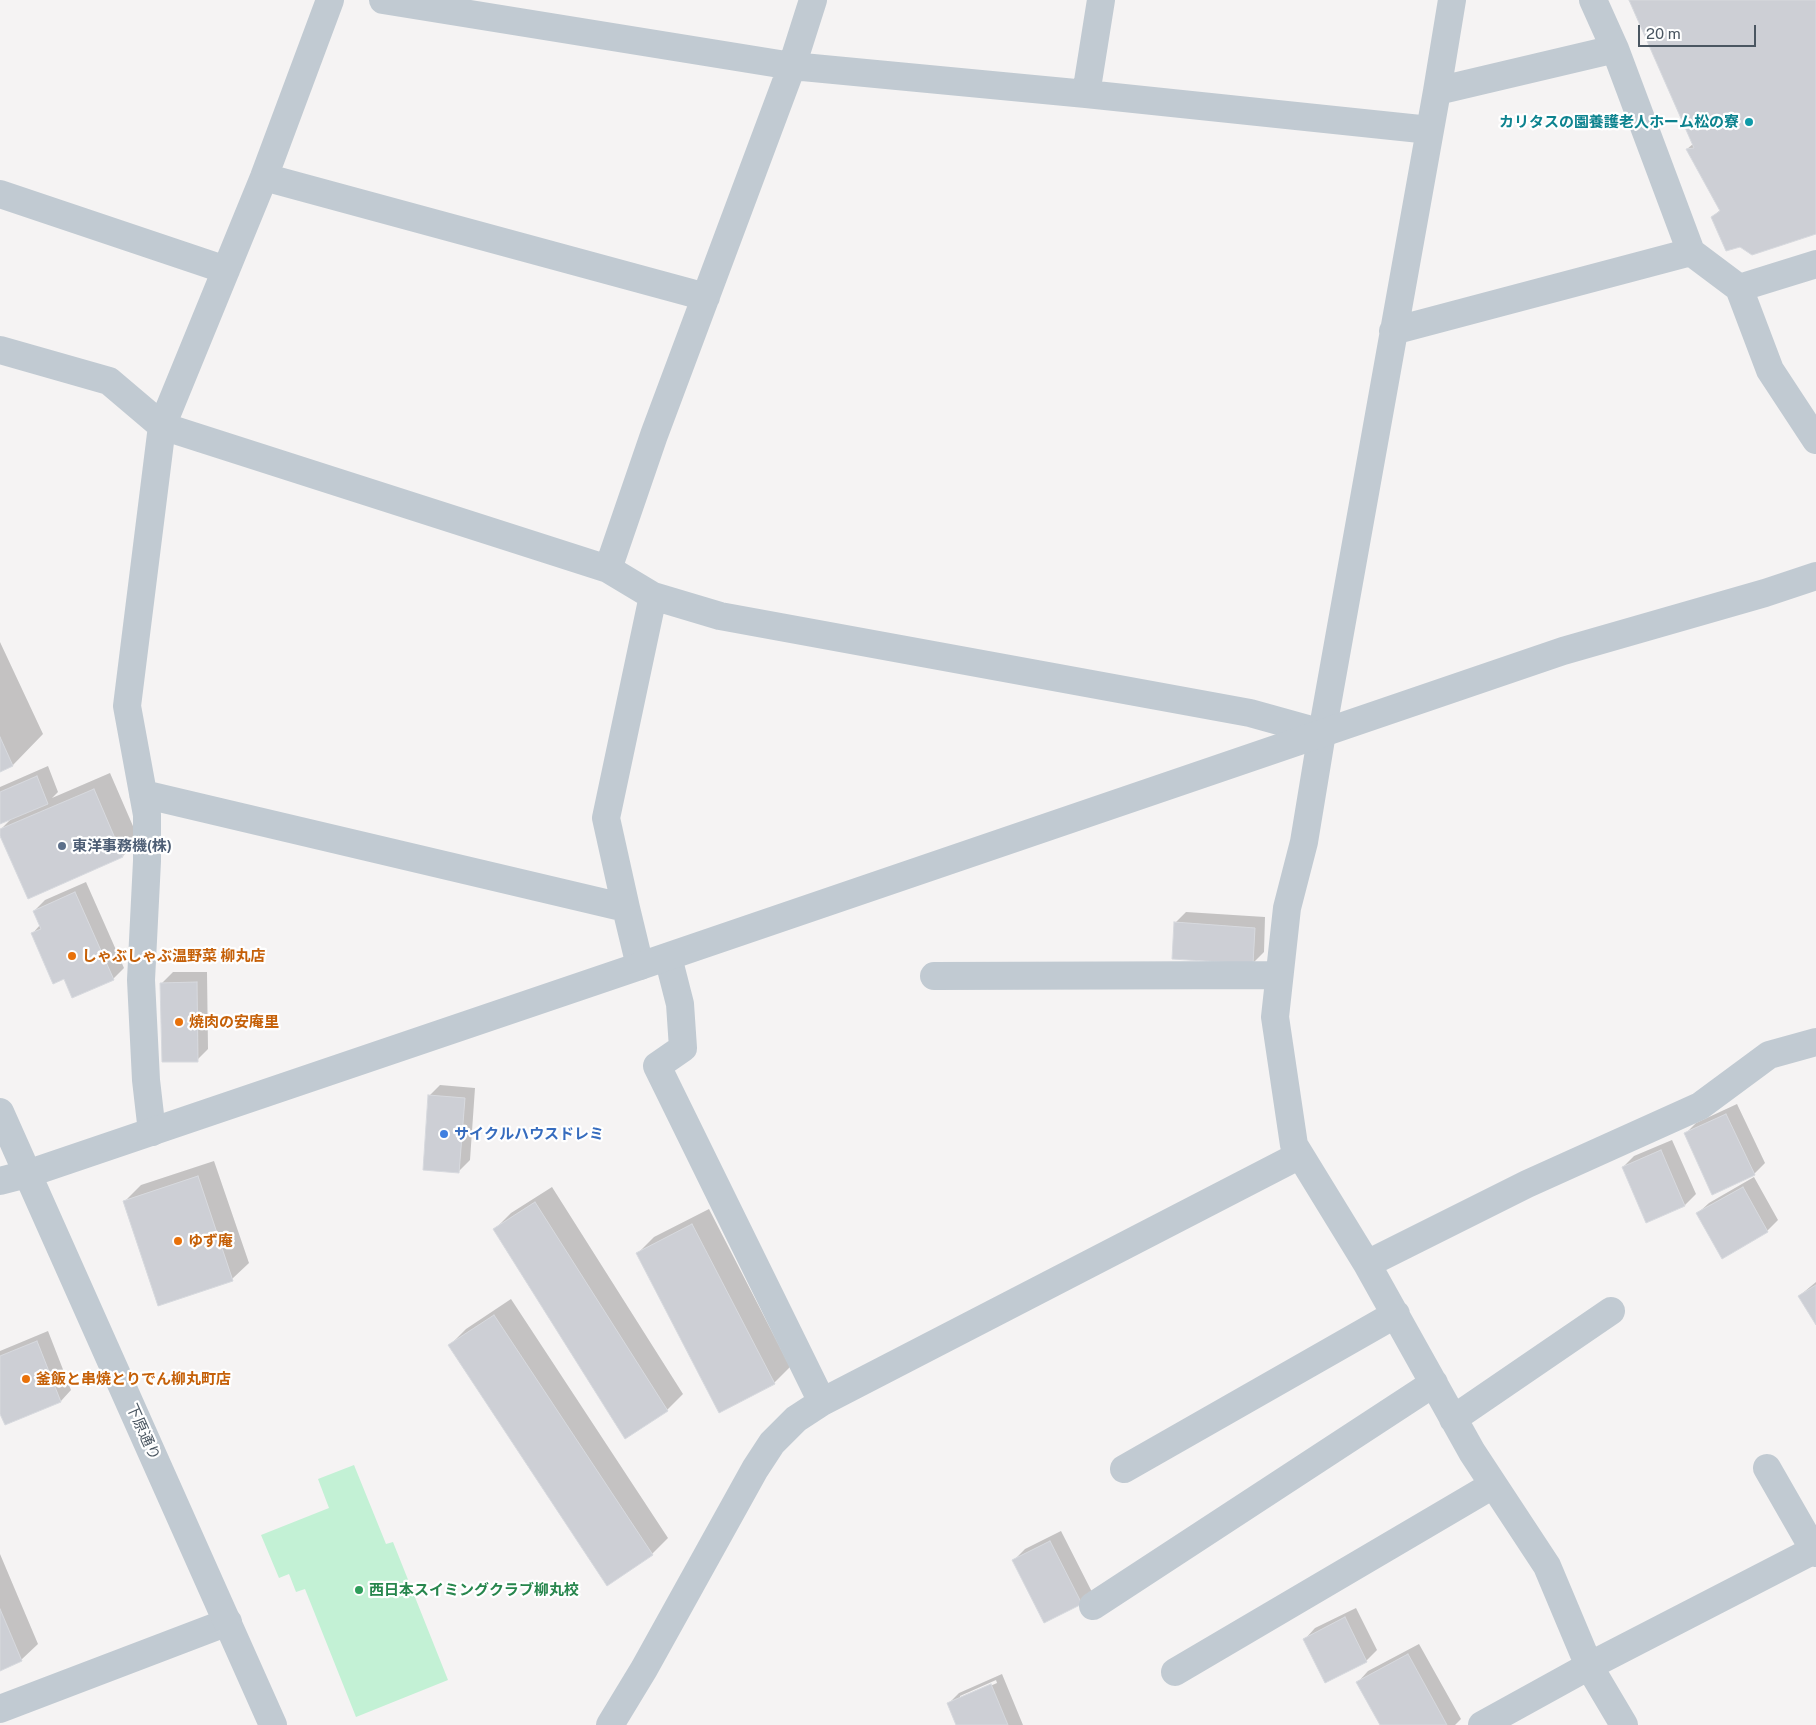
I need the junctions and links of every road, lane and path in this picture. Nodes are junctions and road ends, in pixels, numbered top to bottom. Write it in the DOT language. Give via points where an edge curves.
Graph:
graph roads {
  1 [pos="330,0"];
  2 [pos="383,0"];
  3 [pos="813,0"];
  4 [pos="1101,0"];
  5 [pos="1452,0"];
  6 [pos="1593,0"];
  7 [pos="1615,49"];
  8 [pos="792,66"];
  9 [pos="1437,91"];
  10 [pos="1086,94"];
  11 [pos="1430,130"];
  12 [pos="264,177"];
  13 [pos="0,194"];
  14 [pos="1691,252"];
  15 [pos="1816,264"];
  16 [pos="226,270"];
  17 [pos="1739,288"];
  18 [pos="706,296"];
  19 [pos="1393,330"];
  20 [pos="0,350"];
  21 [pos="162,426"];
  22 [pos="1816,440"];
  23 [pos="608,569"];
  24 [pos="1816,576"];
  25 [pos="653,596"];
  26 [pos="1322,732"];
  27 [pos="143,794"];
  28 [pos="626,908"];
  29 [pos="668,957"];
  30 [pos="640,966"];
  31 [pos="1279,975"];
  32 [pos="934,976"];
  33 [pos="1816,1042"];
  34 [pos="0,1112"];
  35 [pos="152,1132"];
  36 [pos="1300,1155"];
  37 [pos="27,1174"];
  38 [pos="0,1181"];
  39 [pos="1368,1264"];
  40 [pos="1611,1311"];
  41 [pos="1396,1314"];
  42 [pos="1434,1383"];
  43 [pos="822,1402"];
  44 [pos="1453,1419"];
  45 [pos="1124,1468"];
  46 [pos="1767,1468"];
  47 [pos="1493,1485"];
  48 [pos="1815,1551"];
  49 [pos="1094,1606"];
  50 [pos="228,1622"];
  51 [pos="1589,1666"];
  52 [pos="1175,1672"];
  53 [pos="0,1709"];
  54 [pos="273,1725"];
  55 [pos="610,1725"];
  56 [pos="1482,1725"];
  57 [pos="1624,1725"];
  1 -- 12 [label="street"];
  2 -- 8 [label="street"];
  3 -- 8 [label="street"];
  4 -- 10 [label="street"];
  5 -- 9 [label="street"];
  6 -- 7 [label="street"];
  7 -- 9 [label="street"];
  7 -- 14 [label="street"];
  8 -- 10 [label="street"];
  8 -- 18 [label="street"];
  9 -- 11 [label="street"];
  10 -- 11 [label="street"];
  11 -- 19 [label="street"];
  12 -- 16 [label="street"];
  12 -- 18 [label="street"];
  13 -- 16 [label="street"];
  14 -- 17 [label="street"];
  14 -- 19 [label="street"];
  15 -- 17 [label="street"];
  16 -- 21 [label="street"];
  17 -- 22 [label="street" via="1770,370"];
  18 -- 23 [label="street"];
  19 -- 26 [label="street"];
  20 -- 21 [label="street" via="108,381"];
  21 -- 23 [label="street"];
  21 -- 27 [label="street" via="127,706"];
  23 -- 25 [label="street"];
  24 -- 26 [label="street" via="1563,651"];
  25 -- 26 [label="street" via="720,616 1250,713"];
  25 -- 28 [label="street" via="606,818"];
  26 -- 29 [label="street"];
  26 -- 31 [label="street" via="1304,842 1287,908"];
  27 -- 28 [label="street"];
  27 -- 35 [label="street" via="147,815 147,861 140,980"];
  28 -- 30 [label="street"];
  29 -- 30 [label="street"];
  29 -- 43 [label="street" via="680,1004 683,1048 657,1066"];
  30 -- 35 [label="street"];
  31 -- 32 [label="street"];
  31 -- 36 [label="street" via="1275,1017 1294,1145"];
  33 -- 39 [label="street" via="1769,1055 1700,1106 1527,1184"];
  34 -- 37 [label="street, 下原通り"];
  35 -- 37 [label="street"];
  36 -- 39 [label="street"];
  36 -- 43 [label="street"];
  37 -- 38 [label="street"];
  37 -- 50 [label="street, 下原通り"];
  39 -- 41 [label="street"];
  40 -- 44 [label="street"];
  41 -- 42 [label="street"];
  41 -- 45 [label="street"];
  42 -- 44 [label="street"];
  42 -- 49 [label="street"];
  43 -- 55 [label="street" via="796,1419 772,1443"];
  44 -- 47 [label="street"];
  46 -- 48 [label="street"];
  47 -- 51 [label="street" via="1547,1566"];
  47 -- 52 [label="street"];
  48 -- 51 [label="street"];
  50 -- 53 [label="street"];
  50 -- 54 [label="street, 下原通り"];
  51 -- 56 [label="street"];
  51 -- 57 [label="street"];
}
